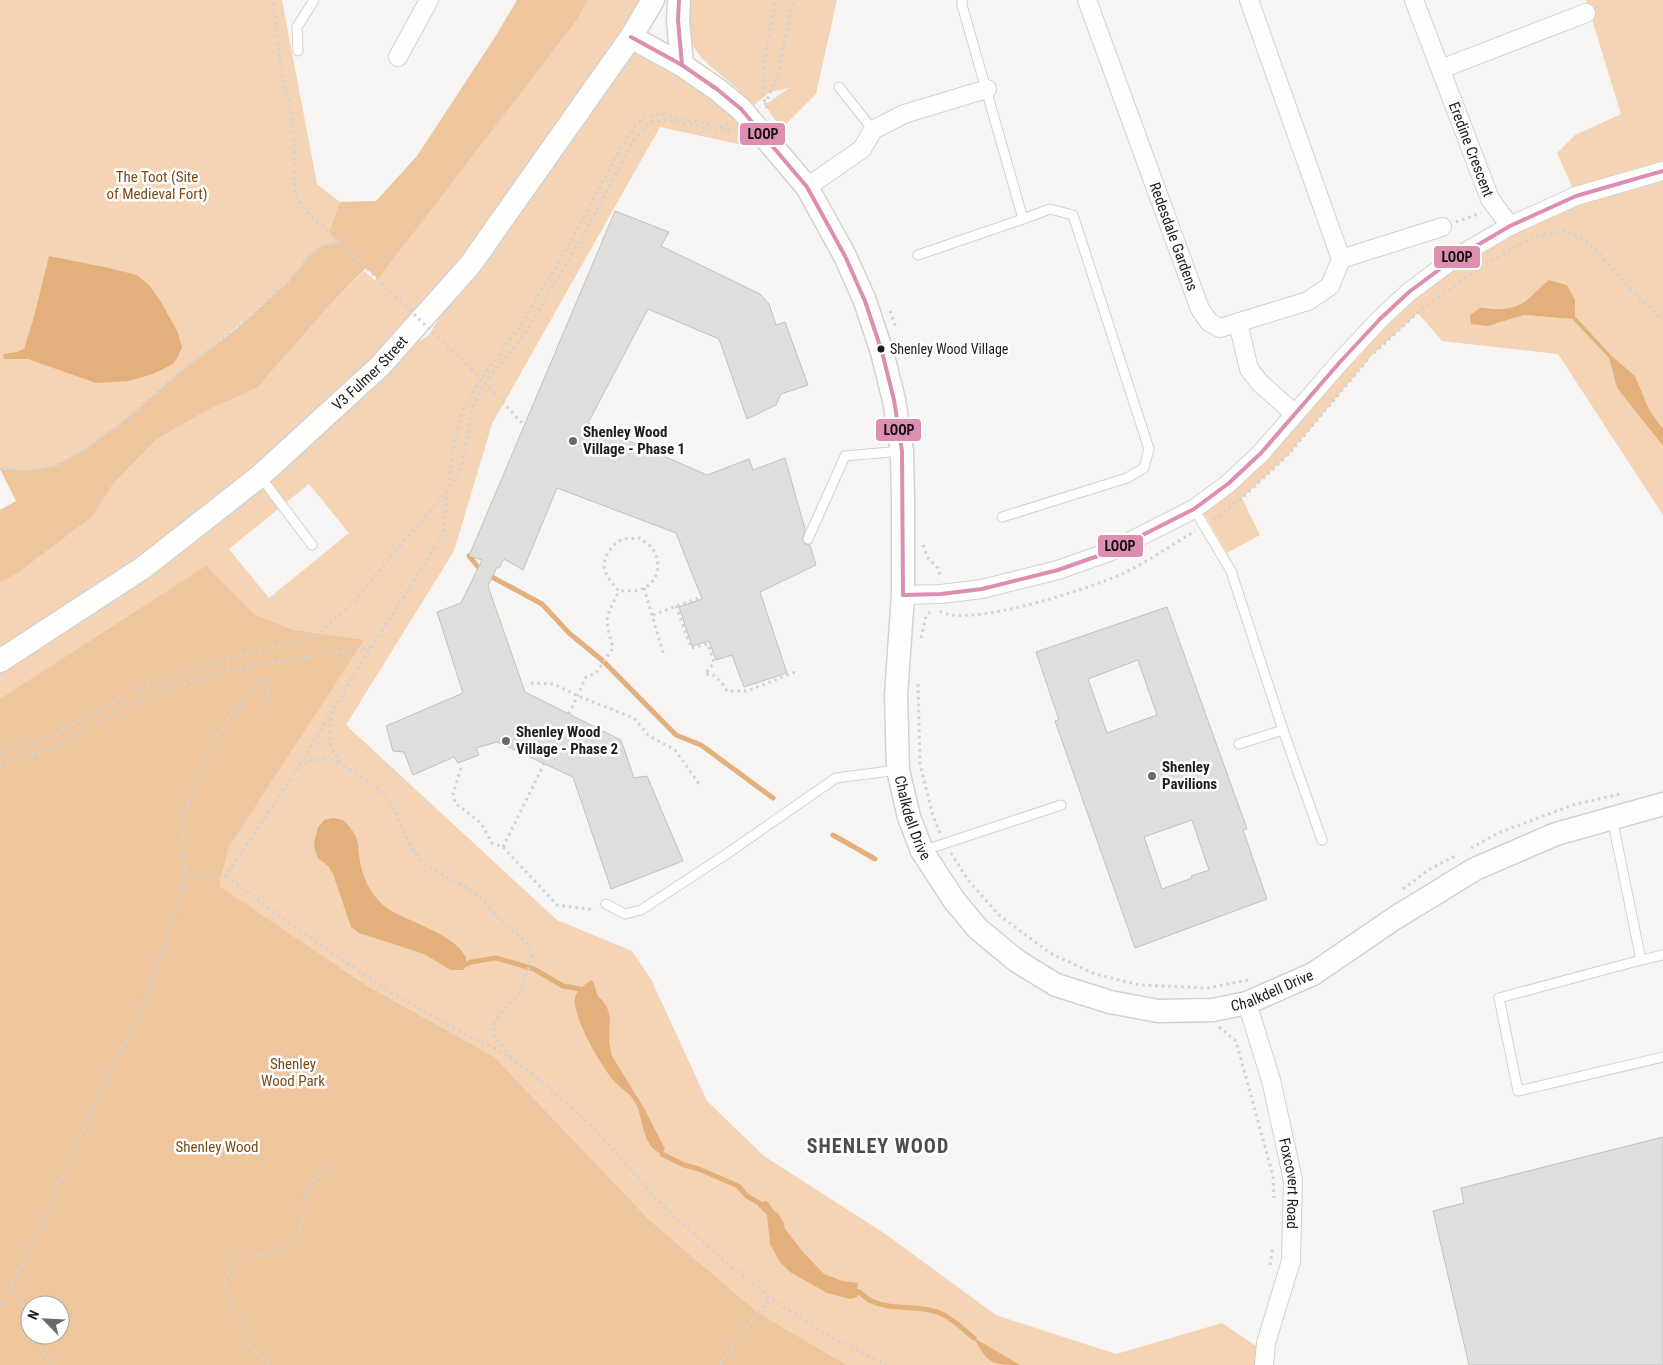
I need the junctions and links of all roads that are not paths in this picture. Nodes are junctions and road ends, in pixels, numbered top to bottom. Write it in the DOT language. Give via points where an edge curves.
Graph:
graph roads {
  1 [pos="314,0"];
  2 [pos="430,0"];
  3 [pos="653,0"];
  4 [pos="679,0"];
  5 [pos="962,0"];
  6 [pos="1087,0"];
  7 [pos="1249,0"];
  8 [pos="1414,0"];
  9 [pos="1586,13"];
  10 [pos="631,37"];
  11 [pos="298,51"];
  12 [pos="398,57"];
  13 [pos="682,66"];
  14 [pos="1440,69"];
  15 [pos="839,87"];
  16 [pos="987,89"];
  17 [pos="873,130"];
  18 [pos="1663,171"];
  19 [pos="807,187"];
  20 [pos="1024,219"];
  21 [pos="1510,226"];
  22 [pos="1442,227"];
  23 [pos="918,255"];
  24 [pos="1341,259"];
  25 [pos="1238,323"];
  26 [pos="1295,414"];
  27 [pos="902,451"];
  28 [pos="260,476"];
  29 [pos="1194,508"];
  30 [pos="1002,517"];
  31 [pos="808,539"];
  32 [pos="312,544"];
  33 [pos="902,595"];
  34 [pos="0,661"];
  35 [pos="1283,730"];
  36 [pos="1239,744"];
  37 [pos="898,770"];
  38 [pos="1663,804"];
  39 [pos="1061,805"];
  40 [pos="1612,818"];
  41 [pos="1322,840"];
  42 [pos="922,851"];
  43 [pos="606,904"];
  44 [pos="1663,955"];
  45 [pos="1641,960"];
  46 [pos="1247,1003"];
  47 [pos="1663,1057"];
  48 [pos="1264,1365"];
  1 -- 11 [label="lane" via="297,27"];
  2 -- 12 [label="street"];
  3 -- 10 [label="street, V3 Fulmer Street"];
  4 -- 13 [label="street"];
  5 -- 16 [label="lane"];
  6 -- 25 [label="street, Redesdale Gardens" via="1200,309 1209,322 1220,328"];
  7 -- 24 [label="street"];
  8 -- 14 [label="street, Eredine Crescent"];
  9 -- 14 [label="street"];
  10 -- 13 [label="street, Chalkdell Drive"];
  10 -- 28 [label="street, V3 Fulmer Street" via="470,265 380,366"];
  13 -- 19 [label="street, Chalkdell Drive" via="752,111"];
  14 -- 21 [label="street, Eredine Crescent" via="1490,199"];
  15 -- 17 [label="lane"];
  16 -- 17 [label="street" via="904,114"];
  16 -- 20 [label="lane"];
  17 -- 19 [label="street" via="862,149"];
  18 -- 21 [label="street" via="1576,196"];
  19 -- 27 [label="street, Chalkdell Drive" via="845,256 865,301 894,400"];
  20 -- 23 [label="lane"];
  20 -- 30 [label="lane" via="1050,210 1073,215 1149,449 1144,468 1127,478"];
  21 -- 26 [label="street" via="1452,260 1409,292 1380,319"];
  22 -- 24 [label="street"];
  24 -- 25 [label="street, Redesdale Gardens" via="1330,286 1308,301"];
  25 -- 26 [label="street" via="1250,369 1260,383"];
  26 -- 29 [label="street" via="1262,453"];
  27 -- 31 [label="lane" via="845,456"];
  27 -- 33 [label="street, Chalkdell Drive"];
  28 -- 32 [label="lane"];
  28 -- 34 [label="street, V3 Fulmer Street" via="144,567"];
  29 -- 33 [label="street" via="1109,552 1058,570 1000,585 941,594"];
  29 -- 35 [label="lane" via="1231,571"];
  33 -- 37 [label="street, Chalkdell Drive" via="896,695"];
  35 -- 36 [label="lane"];
  35 -- 41 [label="lane"];
  37 -- 42 [label="street, Chalkdell Drive" via="909,817"];
  37 -- 43 [label="lane" via="836,778 641,910 625,914"];
  38 -- 40 [label="street, Chalkdell Drive"];
  39 -- 42 [label="lane"];
  40 -- 45 [label="lane"];
  40 -- 46 [label="street, Chalkdell Drive" via="1556,834 1475,869 1394,918 1313,974"];
  42 -- 46 [label="street, Chalkdell Drive" via="954,900 978,929 1017,961 1056,985 1110,1002 1158,1011 1213,1010"];
  44 -- 45 [label="lane"];
  45 -- 47 [label="lane" via="1499,998 1518,1091"];
  46 -- 48 [label="street, Foxcovert Road" via="1271,1080 1293,1180 1291,1261 1266,1343"];
}
